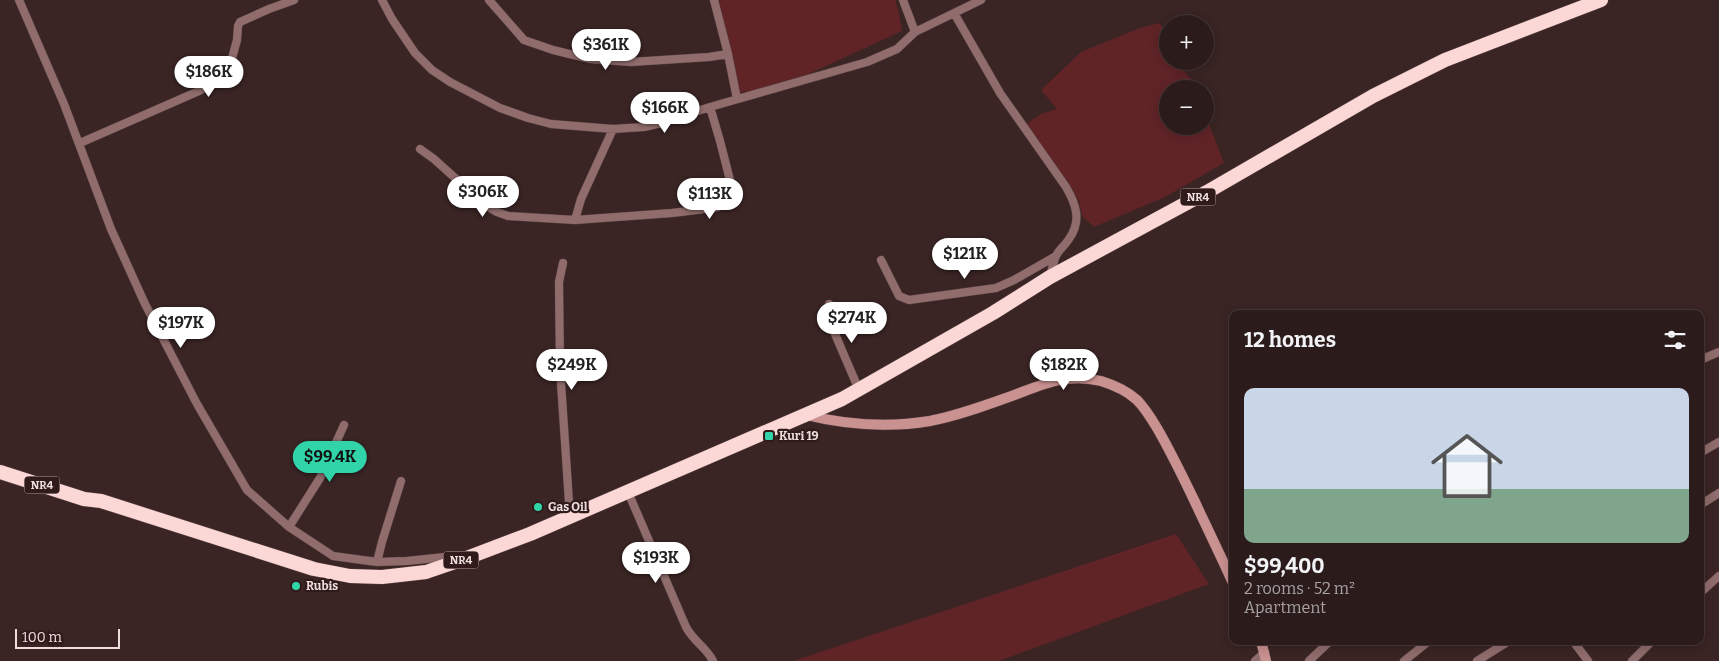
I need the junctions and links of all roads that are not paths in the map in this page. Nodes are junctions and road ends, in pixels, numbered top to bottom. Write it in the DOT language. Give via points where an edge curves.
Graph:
graph roads {
  1 [pos="19,0"];
  2 [pos="294,0"];
  3 [pos="382,0"];
  4 [pos="489,0"];
  5 [pos="714,0"];
  6 [pos="903,0"];
  7 [pos="981,0"];
  8 [pos="1601,0"];
  9 [pos="954,13"];
  10 [pos="915,32"];
  11 [pos="728,54"];
  12 [pos="737,99"];
  13 [pos="710,107"];
  14 [pos="613,129"];
  15 [pos="80,143"];
  16 [pos="420,149"];
  17 [pos="575,220"];
  18 [pos="1056,256"];
  19 [pos="881,260"];
  20 [pos="563,263"];
  21 [pos="1050,277"];
  22 [pos="829,304"];
  23 [pos="1719,352"];
  24 [pos="1704,358"];
  25 [pos="859,390"];
  26 [pos="806,415"];
  27 [pos="344,425"];
  28 [pos="1719,442"];
  29 [pos="1704,451"];
  30 [pos="0,472"];
  31 [pos="401,481"];
  32 [pos="628,492"];
  33 [pos="1719,493"];
  34 [pos="1704,502"];
  35 [pos="570,517"];
  36 [pos="289,527"];
  37 [pos="464,560"];
  38 [pos="377,562"];
  39 [pos="1229,574"];
  40 [pos="1719,576"];
  41 [pos="1704,589"];
  42 [pos="1326,645"];
  43 [pos="1424,645"];
  44 [pos="1503,645"];
  45 [pos="1576,645"];
  46 [pos="1648,645"];
  47 [pos="1265,657"];
  48 [pos="714,661"];
  49 [pos="1255,661"];
  50 [pos="1309,661"];
  51 [pos="1404,661"];
  52 [pos="1477,661"];
  53 [pos="1588,661"];
  54 [pos="1632,661"];
  1 -- 15 [label="street"];
  2 -- 15 [label="street" via="240,22 231,62 219,80"];
  3 -- 14 [label="street" via="416,53 432,70 450,82 500,108 528,118 551,124"];
  4 -- 11 [label="street" via="524,40 581,57 631,62"];
  5 -- 11 [label="street"];
  6 -- 10 [label="street"];
  7 -- 9 [label="street"];
  8 -- 21 [label="highway, NR4" via="1413,75"];
  9 -- 10 [label="street"];
  9 -- 18 [label="street" via="1000,93 1072,197 1078,220 1071,237"];
  10 -- 12 [label="street" via="897,49 867,62"];
  11 -- 12 [label="street"];
  12 -- 13 [label="street"];
  13 -- 14 [label="street" via="644,127"];
  13 -- 17 [label="street" via="730,180 722,204 672,213"];
  14 -- 17 [label="street" via="581,199"];
  15 -- 36 [label="street" via="111,230 197,404 243,485"];
  16 -- 17 [label="street" via="497,212 525,218"];
  18 -- 19 [label="street" via="996,288 909,300 899,296"];
  18 -- 21 [label="street"];
  20 -- 35 [label="street" via="559,282 560,368"];
  21 -- 25 [label="highway, NR4"];
  22 -- 25 [label="street" via="835,334"];
  23 -- 24 [label="street"];
  25 -- 26 [label="highway, NR4"];
  26 -- 32 [label="highway, NR4"];
  26 -- 39 [label="main road" via="837,422 904,424 964,412 1054,380 1087,378 1109,384 1131,396 1147,412 1180,471"];
  27 -- 36 [label="street" via="320,478"];
  28 -- 29 [label="street"];
  30 -- 37 [label="highway, NR4" via="84,499 101,500 332,573 382,577 406,575"];
  31 -- 38 [label="street"];
  32 -- 35 [label="highway, NR4"];
  32 -- 48 [label="street" via="686,627"];
  33 -- 34 [label="street"];
  35 -- 37 [label="highway, NR4"];
  36 -- 38 [label="street" via="333,556"];
  37 -- 38 [label="street" via="445,556"];
  40 -- 41 [label="street"];
  42 -- 50 [label="street"];
  43 -- 51 [label="street"];
  44 -- 52 [label="street"];
  45 -- 53 [label="street"];
  46 -- 54 [label="street"];
  47 -- 49 [label="street"];
}
